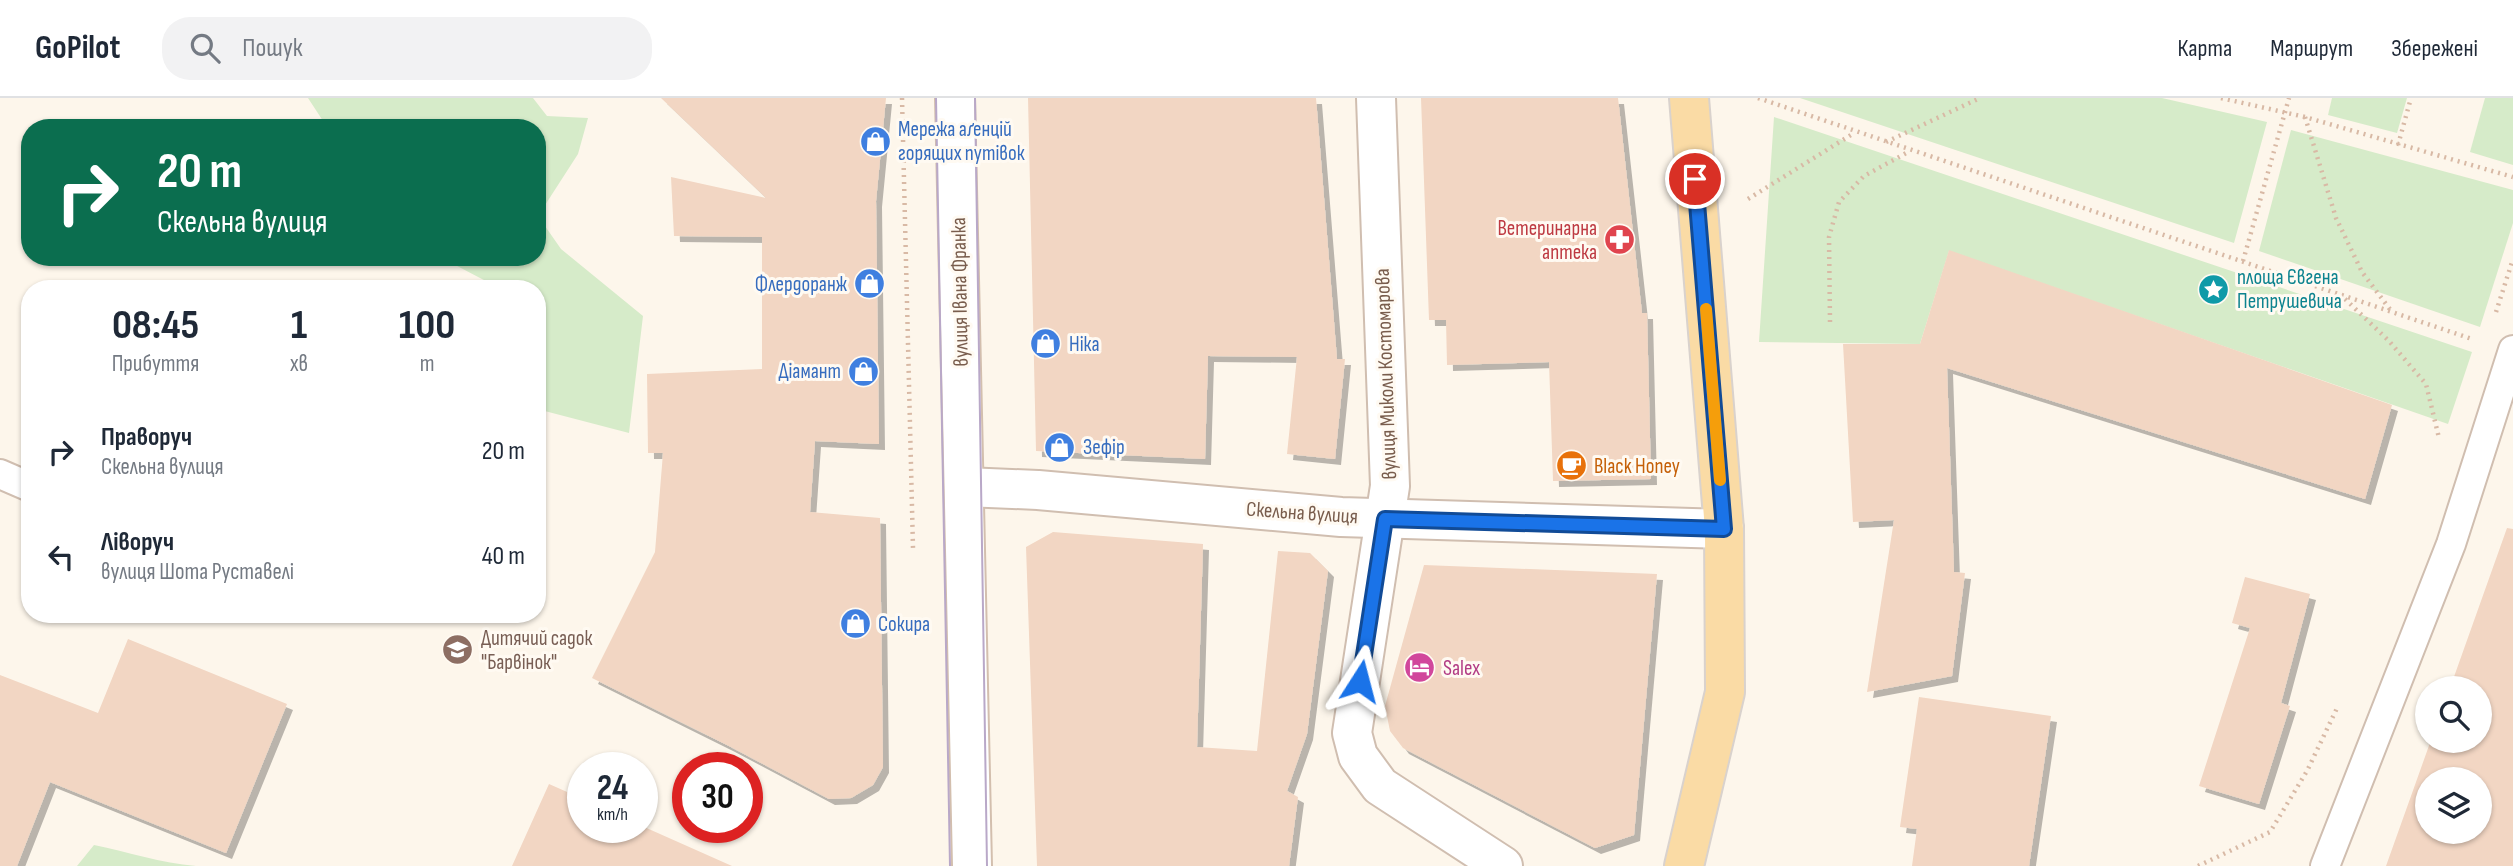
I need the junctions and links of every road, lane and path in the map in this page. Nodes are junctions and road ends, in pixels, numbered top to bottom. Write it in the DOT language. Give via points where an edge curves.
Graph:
graph roads {
  1 [pos="955,98"];
  2 [pos="1376,98"];
  3 [pos="1689,98"];
  4 [pos="1758,98"];
  5 [pos="1980,98"];
  6 [pos="2221,98"];
  7 [pos="2288,98"];
  8 [pos="2411,98"];
  9 [pos="2283,113"];
  10 [pos="2305,117"];
  11 [pos="1855,132"];
  12 [pos="1885,142"];
  13 [pos="2398,145"];
  14 [pos="1911,151"];
  15 [pos="2513,177"];
  16 [pos="1748,199"];
  17 [pos="2513,259"];
  18 [pos="2243,261"];
  19 [pos="2343,297"];
  20 [pos="2392,313"];
  21 [pos="1830,323"];
  22 [pos="2504,349"];
  23 [pos="2440,441"];
  24 [pos="0,474"];
  25 [pos="21,483"];
  26 [pos="965,487"];
  27 [pos="1385,519"];
  28 [pos="1724,529"];
  29 [pos="2342,697"];
  30 [pos="972,866"];
  31 [pos="1503,866"];
  32 [pos="1684,866"];
  33 [pos="2198,866"];
  34 [pos="2325,866"];
  1 -- 26 [label="street, вулиця Івана Франка"];
  2 -- 27 [label="street, вулиця Миколи Костомарова" via="1390,460"];
  3 -- 28 [label="main road"];
  4 -- 11 [label="path"];
  5 -- 12 [label="path"];
  6 -- 9 [label="path"];
  7 -- 9 [label="path"];
  8 -- 13 [label="path"];
  9 -- 10 [label="path"];
  9 -- 18 [label="path"];
  10 -- 13 [label="path"];
  10 -- 20 [label="path" via="2336,218 2362,272"];
  11 -- 12 [label="path"];
  11 -- 16 [label="path"];
  12 -- 14 [label="path"];
  13 -- 15 [label="path"];
  14 -- 18 [label="path"];
  14 -- 21 [label="path" via="1864,176 1839,202 1829,237"];
  17 -- 22 [label="path"];
  18 -- 19 [label="path"];
  19 -- 20 [label="path"];
  19 -- 23 [label="path" via="2426,384"];
  20 -- 22 [label="path"];
  22 -- 34 [label="lane" via="2451,544"];
  24 -- 25 [label="lane"];
  26 -- 27 [label="street, Скельна вулиця"];
  26 -- 30 [label="street, вулиця Івана Франка"];
  27 -- 28 [label="street, Скельна вулиця"];
  27 -- 31 [label="street, вулиця Миколи Костомарова" via="1352,733 1358,756 1380,786"];
  28 -- 32 [label="main road" via="1725,692"];
  29 -- 33 [label="path" via="2270,832"];
}
